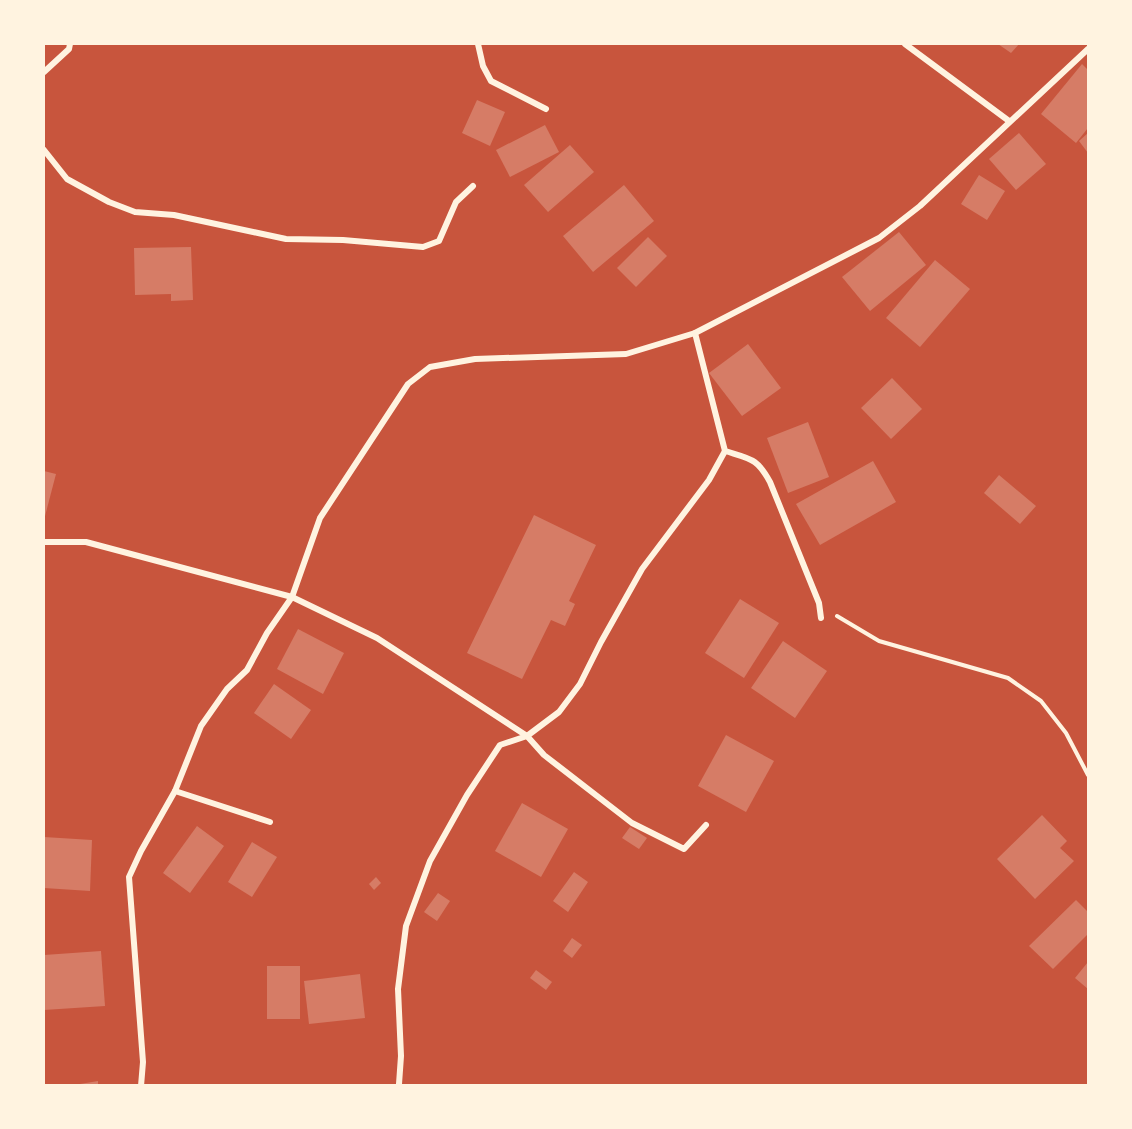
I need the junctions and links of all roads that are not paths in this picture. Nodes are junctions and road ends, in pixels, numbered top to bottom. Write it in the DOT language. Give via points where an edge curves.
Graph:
graph roads {
  1 [pos="70,44"];
  2 [pos="478,44"];
  3 [pos="905,44"];
  4 [pos="1089,49"];
  5 [pos="44,72"];
  6 [pos="546,110"];
  7 [pos="1009,121"];
  8 [pos="44,150"];
  9 [pos="474,186"];
  10 [pos="695,333"];
  11 [pos="725,451"];
  12 [pos="44,542"];
  13 [pos="292,597"];
  14 [pos="821,618"];
  15 [pos="527,736"];
  16 [pos="175,791"];
  17 [pos="270,822"];
  18 [pos="706,825"];
  19 [pos="399,1084"];
  20 [pos="141,1086"];
  1 -- 5 [label="street"];
  2 -- 6 [label="street" via="491,81"];
  3 -- 7 [label="street"];
  4 -- 7 [label="street"];
  7 -- 10 [label="street" via="920,206 879,238"];
  8 -- 9 [label="street" via="67,179 135,212 174,215 286,239 423,248 439,241 456,202"];
  10 -- 11 [label="street"];
  10 -- 13 [label="street" via="626,354 475,359 430,367 408,384 320,518"];
  11 -- 14 [label="street" via="761,465 819,603"];
  11 -- 15 [label="street" via="709,480 642,569 580,684 559,712"];
  12 -- 13 [label="street" via="86,542"];
  13 -- 15 [label="street" via="376,638"];
  13 -- 16 [label="street" via="247,670 227,689 201,726"];
  15 -- 18 [label="street" via="544,755 632,823 684,849"];
  15 -- 19 [label="street" via="500,745 467,795 430,861 406,926 398,989"];
  16 -- 17 [label="street"];
  16 -- 20 [label="street" via="129,877 143,1062"];
}
